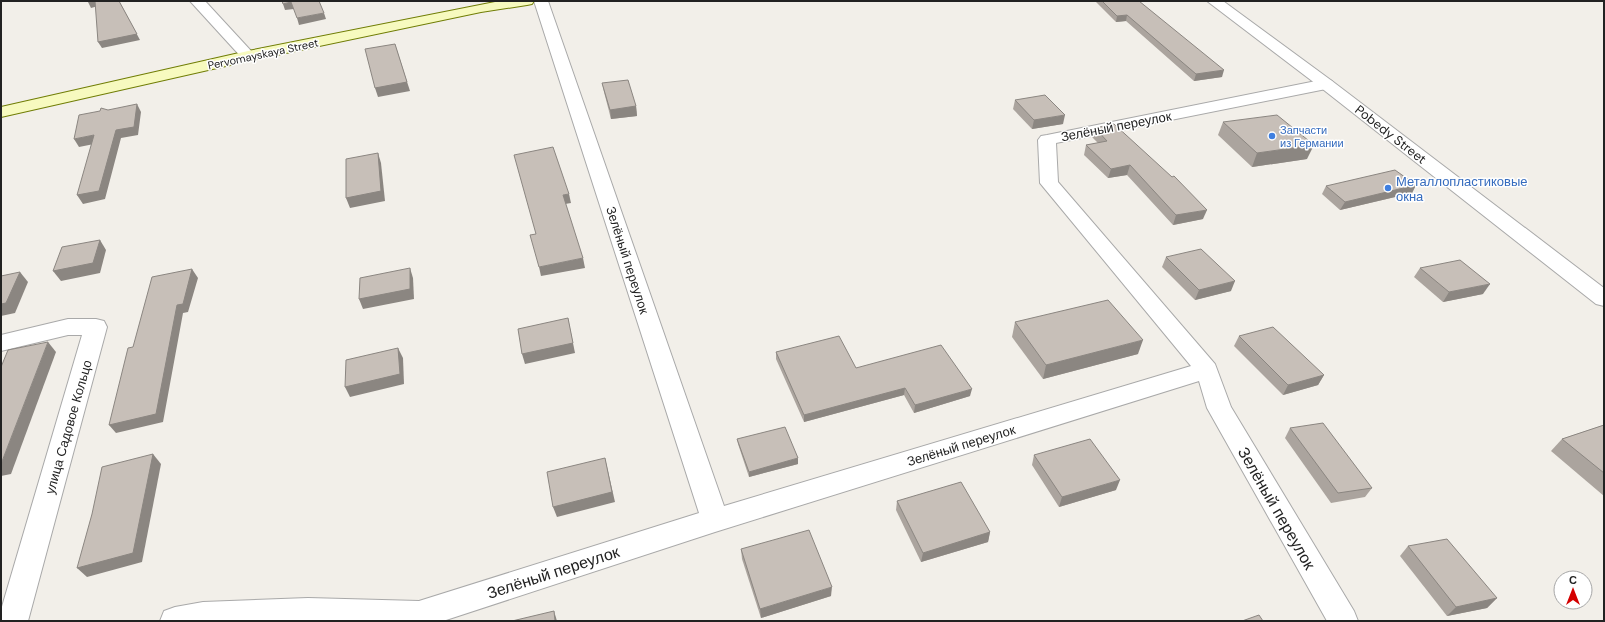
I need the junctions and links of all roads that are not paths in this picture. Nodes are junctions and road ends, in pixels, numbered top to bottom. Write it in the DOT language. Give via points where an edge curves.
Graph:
graph roads {
  1 [pos="197,1"];
  2 [pos="526,1"];
  3 [pos="541,1"];
  4 [pos="1214,1"];
  5 [pos="248,56"];
  6 [pos="1326,84"];
  7 [pos="1,112"];
  8 [pos="1604,299"];
  9 [pos="1,343"];
  10 [pos="1207,370"];
  11 [pos="715,520"];
  12 [pos="419,618"];
  13 [pos="12,621"];
  14 [pos="175,621"];
  15 [pos="1343,621"];
  1 -- 5 [label="street"];
  2 -- 5 [label="main road, Pervomayskaya Street"];
  3 -- 11 [label="street, Зелёный переулок"];
  4 -- 6 [label="street, Pobedy Street"];
  5 -- 7 [label="main road, Pervomayskaya Street"];
  6 -- 8 [label="street, Pobedy Street"];
  6 -- 10 [label="street, Зелёный переулок" via="1047,140 1049,184"];
  9 -- 13 [label="street, улица Садовое Кольцо" via="68,327 96,327"];
  10 -- 11 [label="street, Зелёный переулок"];
  10 -- 15 [label="street, Зелёный переулок" via="1219,408"];
  11 -- 12 [label="street, Зелёный переулок"];
  12 -- 14 [label="street" via="308,612 203,616"];
}
